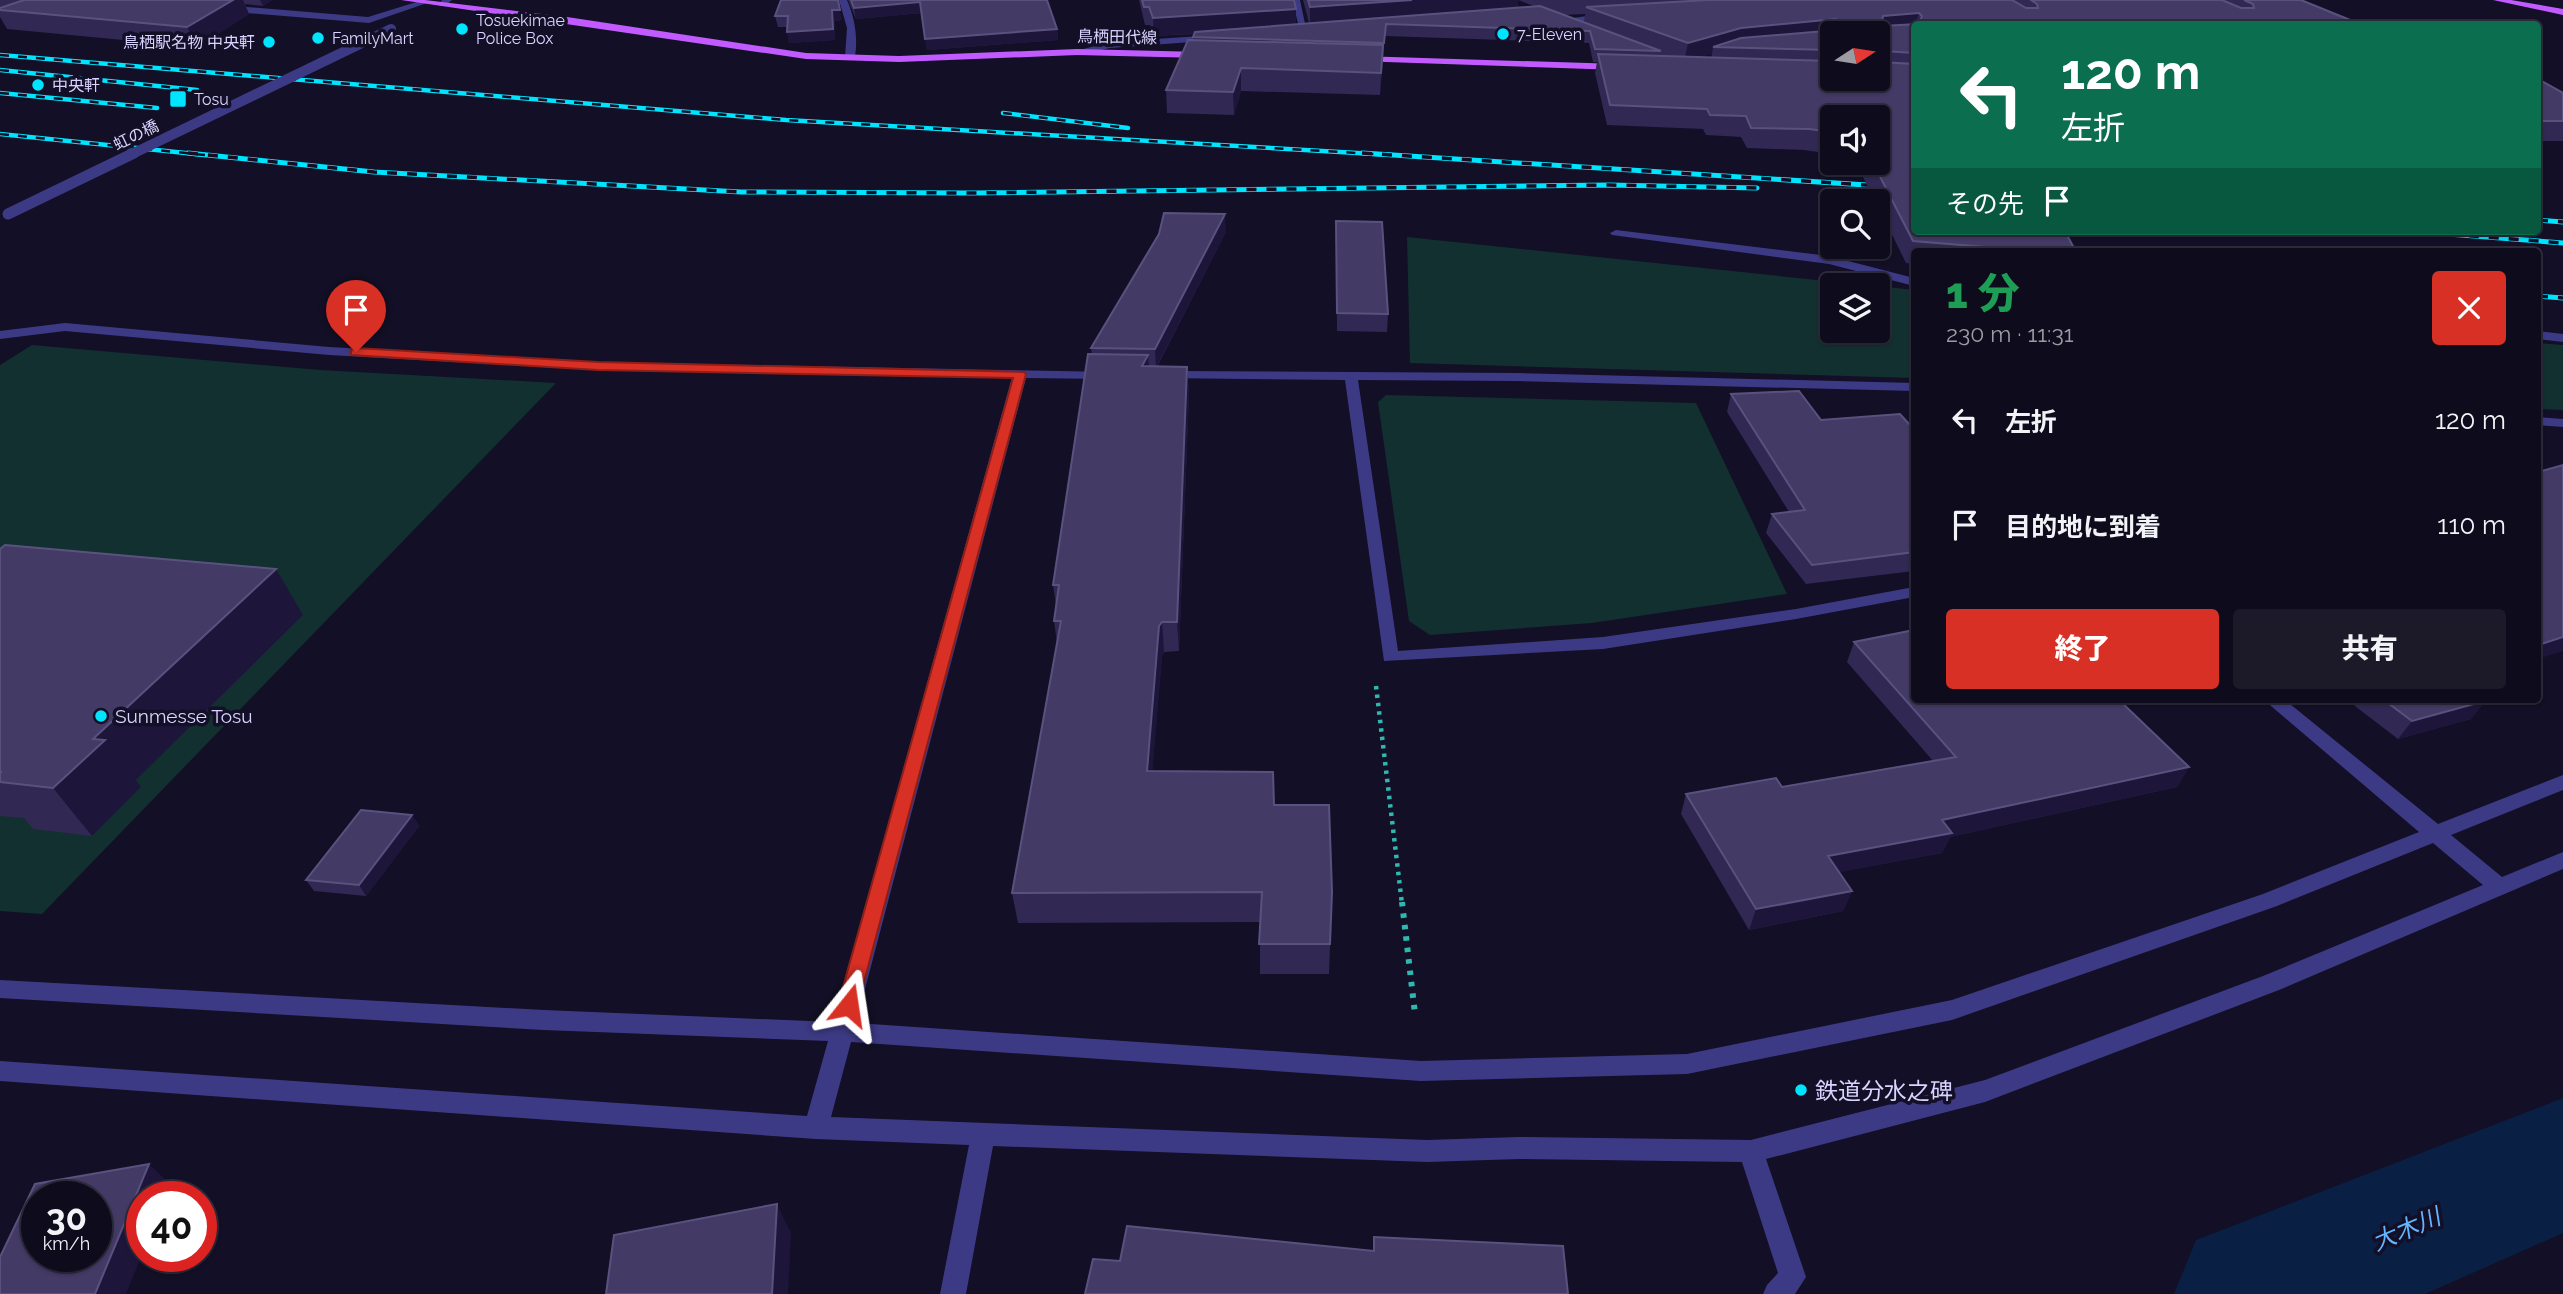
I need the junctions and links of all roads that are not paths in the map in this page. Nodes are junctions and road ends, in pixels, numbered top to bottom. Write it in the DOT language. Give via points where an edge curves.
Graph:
graph roads {
  1 [pos="405,0"];
  2 [pos="843,0"];
  3 [pos="1296,0"];
  4 [pos="2497,0"];
  5 [pos="426,2"];
  6 [pos="445,2"];
  7 [pos="216,7"];
  8 [pos="2563,12"];
  9 [pos="1612,16"];
  10 [pos="391,29"];
  11 [pos="1317,30"];
  12 [pos="1581,30"];
  13 [pos="1290,32"];
  14 [pos="1304,32"];
  15 [pos="1221,37"];
  16 [pos="1077,52"];
  17 [pos="1215,55"];
  18 [pos="850,57"];
  19 [pos="1353,59"];
  20 [pos="1629,67"];
  21 [pos="8,214"];
  22 [pos="1616,233"];
  23 [pos="1911,281"];
  24 [pos="0,335"];
  25 [pos="2541,335"];
  26 [pos="2563,338"];
  27 [pos="1020,374"];
  28 [pos="1116,375"];
  29 [pos="1158,375"];
  30 [pos="1351,376"];
  31 [pos="1911,387"];
  32 [pos="2541,421"];
  33 [pos="2563,423"];
  34 [pos="1911,592"];
  35 [pos="2277,703"];
  36 [pos="2563,782"];
  37 [pos="2434,833"];
  38 [pos="2563,860"];
  39 [pos="2499,886"];
  40 [pos="0,989"];
  41 [pos="842,1032"];
  42 [pos="0,1071"];
  43 [pos="816,1128"];
  44 [pos="984,1134"];
  45 [pos="1751,1151"];
  46 [pos="953,1294"];
  47 [pos="1776,1294"];
  1 -- 5 [label="main road, 鳥栖田代線"];
  2 -- 18 [label="street" via="850,14"];
  3 -- 14 [label="street"];
  4 -- 8 [label="main road"];
  5 -- 6 [label="main road, 鳥栖田代線"];
  5 -- 7 [label="street" via="369,20"];
  6 -- 18 [label="main road, 鳥栖田代線" via="806,55"];
  9 -- 12 [label="street" via="1551,19"];
  10 -- 21 [label="street, 虹の橋, bridge"];
  11 -- 14 [label="street"];
  13 -- 14 [label="street"];
  15 -- 16 [label="street" via="1110,45"];
  16 -- 17 [label="main road, 鳥栖田代線"];
  16 -- 18 [label="main road, 鳥栖田代線"];
  19 -- 20 [label="main road"];
  22 -- 23 [label="street" via="1829,260"];
  24 -- 27 [label="street" via="65,327 329,351 598,366"];
  25 -- 26 [label="street"];
  27 -- 28 [label="street"];
  27 -- 41 [label="street"];
  29 -- 30 [label="street"];
  30 -- 31 [label="street"];
  30 -- 34 [label="street" via="1390,657 1603,643"];
  32 -- 33 [label="street"];
  35 -- 37 [label="street"];
  36 -- 37 [label="street"];
  37 -- 39 [label="street"];
  37 -- 41 [label="street" via="2270,900 1952,1010 1687,1064 1421,1071"];
  38 -- 39 [label="street"];
  39 -- 45 [label="street" via="2271,983 1984,1091"];
  40 -- 41 [label="street"];
  41 -- 43 [label="street"];
  42 -- 43 [label="street"];
  43 -- 44 [label="street"];
  44 -- 45 [label="street" via="1427,1151"];
  44 -- 46 [label="street"];
  45 -- 47 [label="street" via="1793,1277"];
}
